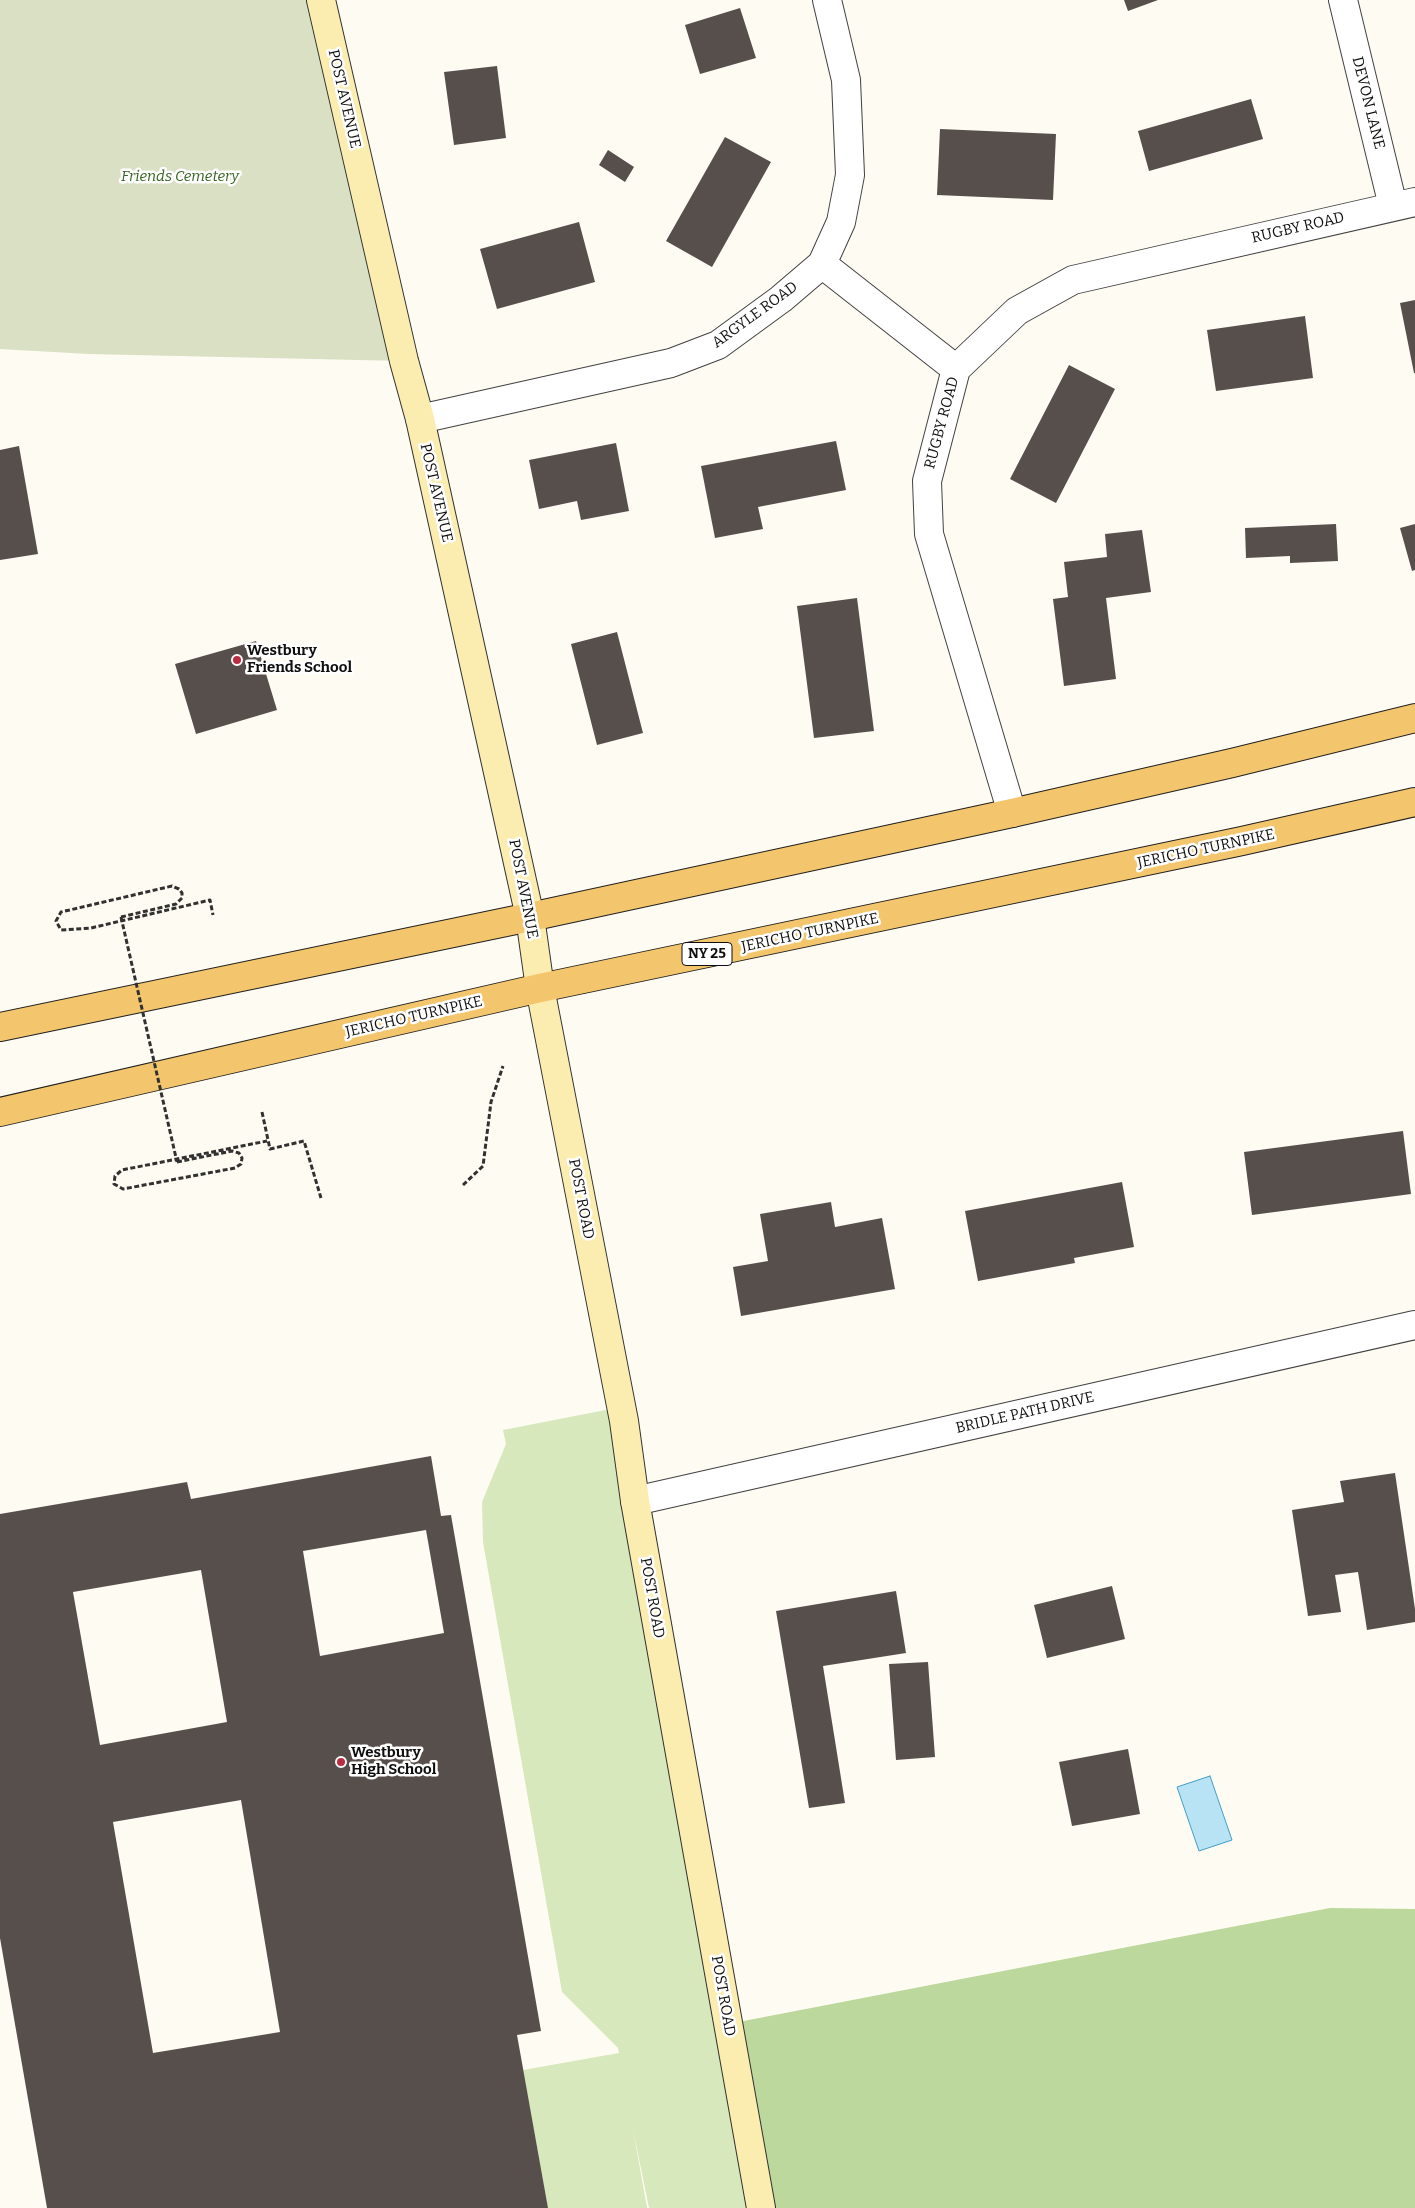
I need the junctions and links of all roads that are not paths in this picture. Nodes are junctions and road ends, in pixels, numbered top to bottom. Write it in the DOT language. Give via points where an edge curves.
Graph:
graph roads {
  1 [pos="321,0"];
  2 [pos="828,0"];
  3 [pos="1343,0"];
  4 [pos="1404,204"];
  5 [pos="822,264"];
  6 [pos="956,369"];
  7 [pos="420,419"];
  8 [pos="1415,718"];
  9 [pos="1415,802"];
  10 [pos="1012,813"];
  11 [pos="530,917"];
  12 [pos="540,988"];
  13 [pos="0,1027"];
  14 [pos="0,1112"];
  15 [pos="1415,1325"];
  16 [pos="635,1500"];
  17 [pos="761,2208"];
  1 -- 7 [label="main road, POST AVENUE"];
  2 -- 5 [label="street, ARGYLE ROAD" via="846,80 850,175 840,222"];
  3 -- 4 [label="street, DEVON LANE"];
  4 -- 6 [label="street, RUGBY ROAD" via="1073,280 1017,311"];
  5 -- 6 [label="street"];
  5 -- 7 [label="street, ARGYLE ROAD" via="718,345 679,360"];
  6 -- 10 [label="street, RUGBY ROAD" via="927,481 929,534"];
  7 -- 11 [label="main road, POST AVENUE"];
  8 -- 10 [label="main road"];
  9 -- 12 [label="main road, JERICHO TURNPIKE / NY 25" via="1242,842"];
  10 -- 11 [label="main road"];
  11 -- 12 [label="main road, POST AVENUE"];
  11 -- 13 [label="main road"];
  12 -- 14 [label="main road, JERICHO TURNPIKE / NY 25"];
  12 -- 16 [label="main road, POST ROAD" via="624,1421"];
  15 -- 16 [label="street, BRIDLE PATH DRIVE"];
  16 -- 17 [label="main road, POST ROAD"];
}
